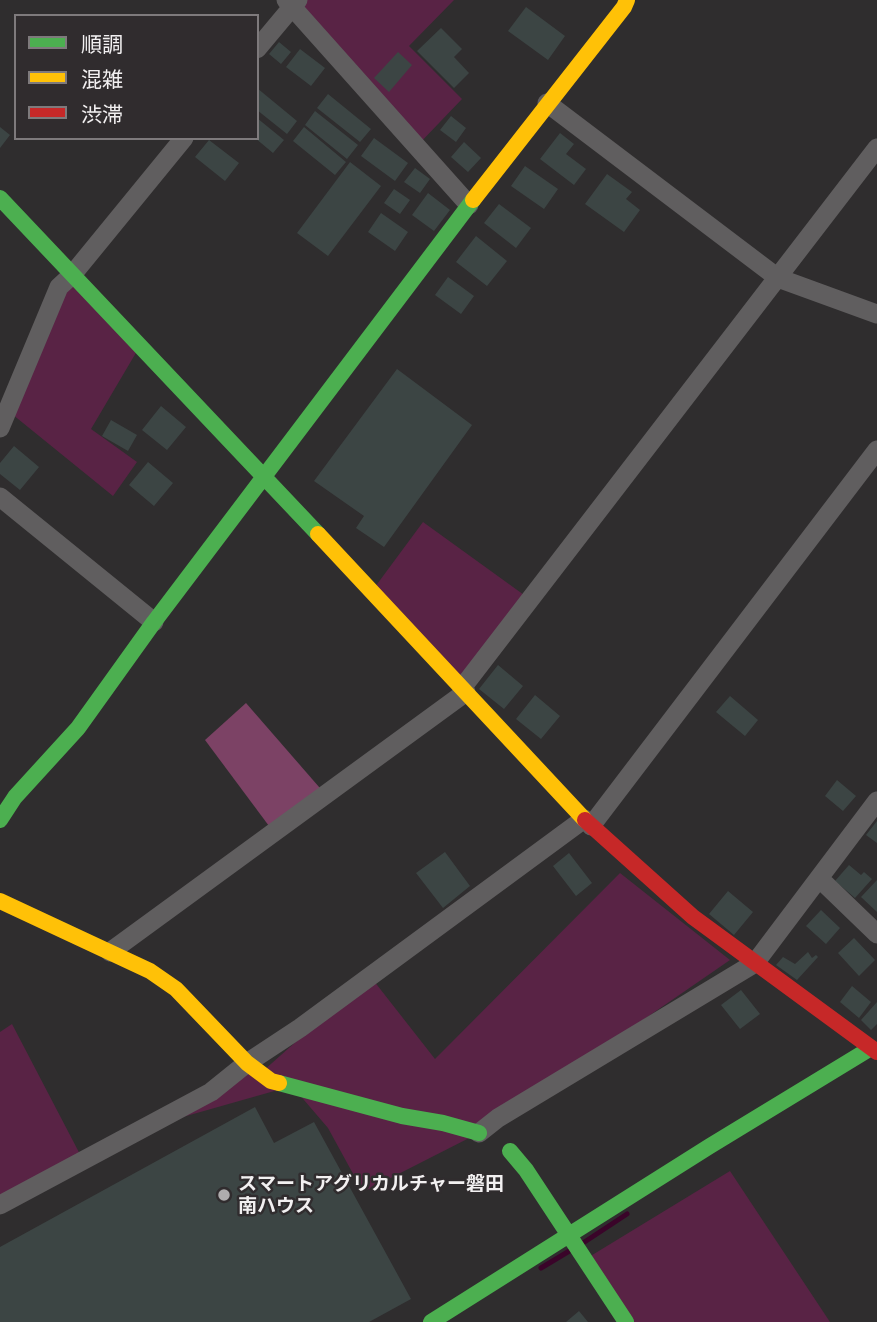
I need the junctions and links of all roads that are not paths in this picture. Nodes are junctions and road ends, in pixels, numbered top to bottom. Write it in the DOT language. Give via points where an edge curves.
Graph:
graph roads {
  1 [pos="627,0"];
  2 [pos="292,2"];
  3 [pos="259,46"];
  4 [pos="547,103"];
  5 [pos="182,140"];
  6 [pos="877,148"];
  7 [pos="0,198"];
  8 [pos="469,205"];
  9 [pos="72,275"];
  10 [pos="778,278"];
  11 [pos="877,314"];
  12 [pos="0,428"];
  13 [pos="877,450"];
  14 [pos="265,477"];
  15 [pos="0,497"];
  16 [pos="154,622"];
  17 [pos="464,690"];
  18 [pos="877,801"];
  19 [pos="0,820"];
  20 [pos="588,822"];
  21 [pos="819,878"];
  22 [pos="0,901"];
  23 [pos="877,934"];
  24 [pos="110,952"];
  25 [pos="755,962"];
  26 [pos="875,1047"];
  27 [pos="247,1063"];
  28 [pos="479,1133"];
  29 [pos="510,1151"];
  30 [pos="0,1205"];
  31 [pos="570,1235"];
  32 [pos="431,1322"];
  33 [pos="626,1322"];
  1 -- 4 [label="street"];
  2 -- 3 [label="street"];
  2 -- 8 [label="street"];
  4 -- 8 [label="street"];
  4 -- 10 [label="street"];
  5 -- 9 [label="street"];
  6 -- 10 [label="street"];
  7 -- 9 [label="street"];
  8 -- 14 [label="street"];
  9 -- 12 [label="street" via="59,287"];
  9 -- 14 [label="street"];
  10 -- 11 [label="street"];
  10 -- 17 [label="street"];
  13 -- 20 [label="street"];
  14 -- 16 [label="street"];
  14 -- 17 [label="street"];
  15 -- 16 [label="street"];
  16 -- 19 [label="street" via="78,728"];
  17 -- 20 [label="street"];
  17 -- 24 [label="street"];
  18 -- 21 [label="street"];
  20 -- 25 [label="street" via="693,917"];
  20 -- 27 [label="street"];
  21 -- 23 [label="street"];
  21 -- 25 [label="street"];
  22 -- 24 [label="street"];
  24 -- 27 [label="street" via="176,989"];
  25 -- 26 [label="street"];
  25 -- 28 [label="street"];
  26 -- 31 [label="street"];
  27 -- 28 [label="street" via="271,1080"];
  27 -- 30 [label="street" via="211,1092"];
  29 -- 31 [label="street"];
  31 -- 32 [label="street"];
  31 -- 33 [label="street"];
}
